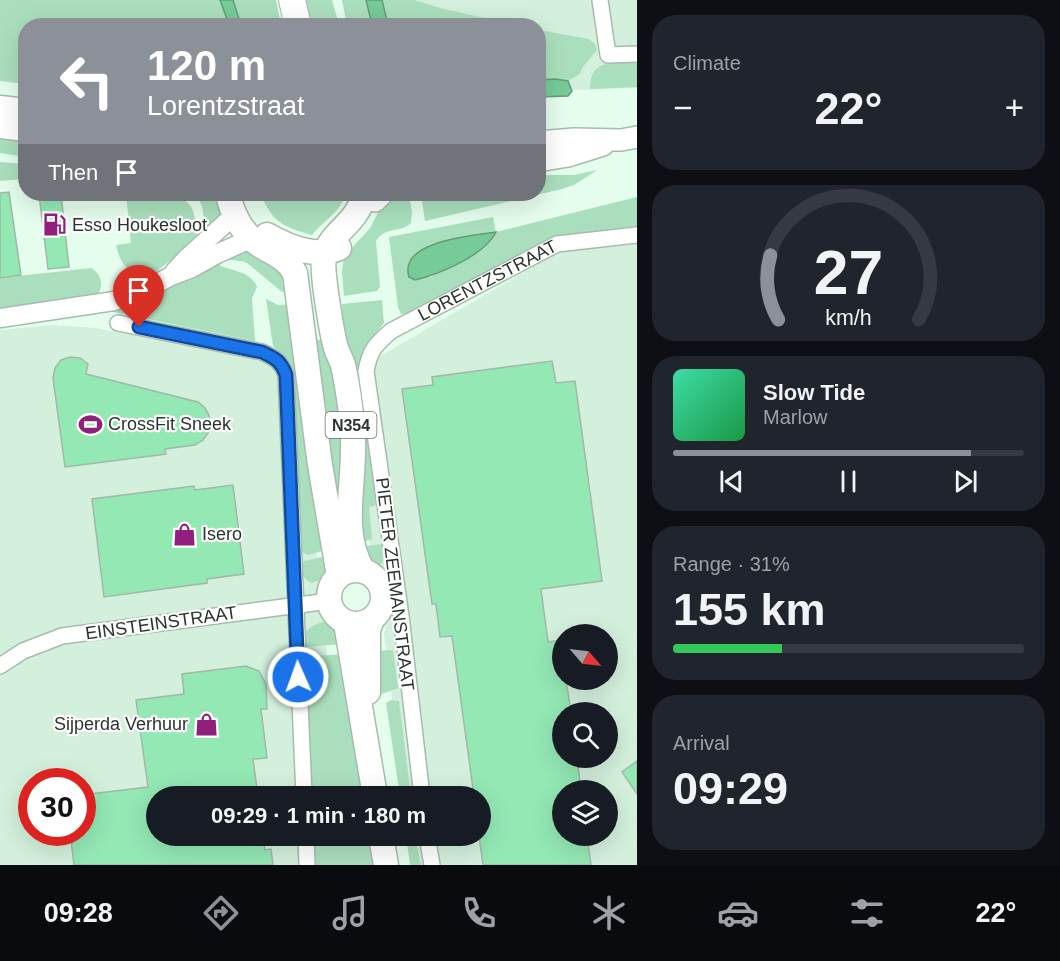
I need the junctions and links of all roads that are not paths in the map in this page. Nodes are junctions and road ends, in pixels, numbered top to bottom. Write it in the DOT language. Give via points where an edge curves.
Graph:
graph roads {
  1 [pos="292,0"];
  2 [pos="600,0"];
  3 [pos="296,18"];
  4 [pos="637,54"];
  5 [pos="0,108"];
  6 [pos="18,110"];
  7 [pos="0,126"];
  8 [pos="18,128"];
  9 [pos="629,139"];
  10 [pos="546,141"];
  11 [pos="546,160"];
  12 [pos="234,201"];
  13 [pos="235,201"];
  14 [pos="374,201"];
  15 [pos="256,235"];
  16 [pos="637,235"];
  17 [pos="333,250"];
  18 [pos="171,276"];
  19 [pos="0,318"];
  20 [pos="118,323"];
  21 [pos="366,371"];
  22 [pos="363,571"];
  23 [pos="339,576"];
  24 [pos="328,601"];
  25 [pos="296,605"];
  26 [pos="372,619"];
  27 [pos="346,623"];
  28 [pos="0,666"];
  29 [pos="367,743"];
  30 [pos="304,786"];
  31 [pos="373,786"];
  32 [pos="421,786"];
  33 [pos="306,846"];
  34 [pos="383,846"];
  35 [pos="429,846"];
  36 [pos="307,865"];
  37 [pos="386,865"];
  38 [pos="432,865"];
  1 -- 3 [label="highway"];
  2 -- 4 [label="street" via="608,55"];
  5 -- 6 [label="main road"];
  7 -- 8 [label="main road"];
  9 -- 10 [label="main road"];
  9 -- 11 [label="main road"];
  12 -- 18 [label="street" via="230,219"];
  13 -- 15 [label="main road, N354"];
  14 -- 17 [label="main road" via="359,232"];
  15 -- 17 [label="main road" via="290,246"];
  15 -- 18 [label="street"];
  15 -- 23 [label="main road, N354" via="287,261 295,273"];
  16 -- 21 [label="street, LORENTZSTRAAT" via="557,244 391,331 372,350"];
  17 -- 22 [label="main road, N354" via="337,256 343,363 354,447 350,527 357,562"];
  18 -- 19 [label="street" via="114,301"];
  20 -- 25 [label="street" via="262,352 282,364 286,375"];
  21 -- 32 [label="street, PIETER ZEEMANSTRAAT"];
  22 -- 23 [label="main road"];
  22 -- 26 [label="main road, N354" via="376,579 382,592 381,606"];
  23 -- 24 [label="main road" via="331,586"];
  24 -- 25 [label="street, EINSTEINSTRAAT"];
  24 -- 27 [label="main road" via="335,615"];
  25 -- 28 [label="street, EINSTEINSTRAAT" via="62,636 23,651"];
  25 -- 30 [label="street"];
  26 -- 27 [label="main road" via="361,624"];
  26 -- 29 [label="main road, N354" via="367,646"];
  27 -- 29 [label="main road, N354"];
  29 -- 31 [label="main road, N354"];
  33 -- 36 [label="street"];
  34 -- 37 [label="main road"];
  35 -- 38 [label="street"];
}
